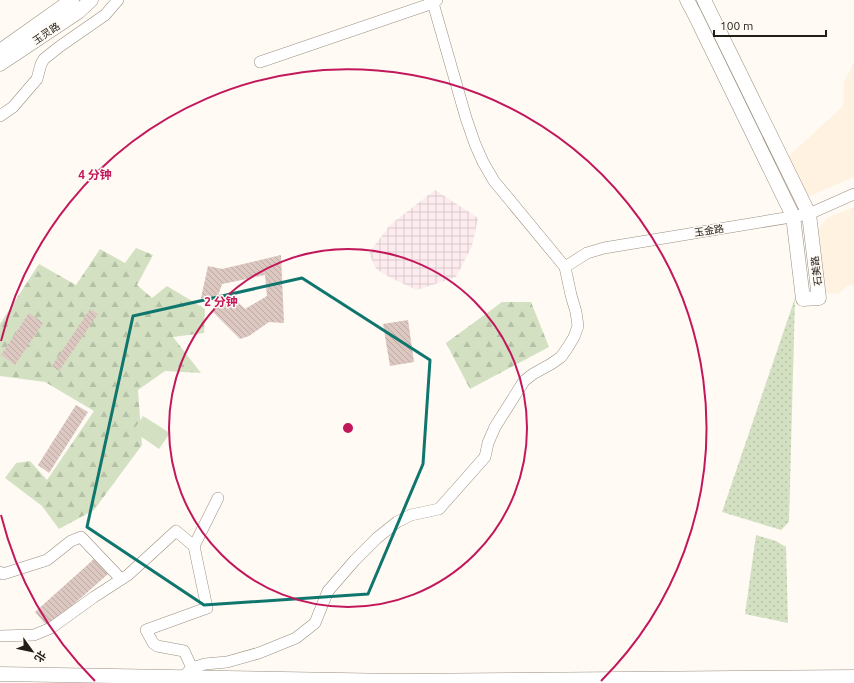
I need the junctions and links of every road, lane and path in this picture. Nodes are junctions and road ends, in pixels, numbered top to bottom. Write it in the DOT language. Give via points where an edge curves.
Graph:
graph roads {
  1 [pos="72,0"];
  2 [pos="91,0"];
  3 [pos="118,0"];
  4 [pos="687,0"];
  5 [pos="704,0"];
  6 [pos="435,2"];
  7 [pos="28,39"];
  8 [pos="0,51"];
  9 [pos="260,62"];
  10 [pos="0,64"];
  11 [pos="0,116"];
  12 [pos="854,194"];
  13 [pos="809,214"];
  14 [pos="793,216"];
  15 [pos="564,267"];
  16 [pos="218,498"];
  17 [pos="194,546"];
  18 [pos="0,572"];
  19 [pos="121,580"];
  20 [pos="0,636"];
  21 [pos="192,668"];
  22 [pos="0,674"];
  23 [pos="854,677"];
  24 [pos="182,678"];
  1 -- 7 [label="main road, 玉灵路"];
  2 -- 7 [label="main road, 玉灵路" via="78,12"];
  3 -- 11 [label="street" via="105,15 44,59 37,79 13,106"];
  4 -- 14 [label="main road, 石美路"];
  5 -- 13 [label="main road, 石美路"];
  6 -- 9 [label="street"];
  6 -- 15 [label="street" via="466,118 483,162 494,181"];
  7 -- 8 [label="main road, 玉灵路"];
  7 -- 10 [label="main road, 玉灵路"];
  12 -- 13 [label="street, 玉金路"];
  13 -- 14 [label="street, 玉金路"];
  13 -- 14 [label="main road, 石美路" via="819,298 803,299"];
  14 -- 15 [label="street, 玉金路" via="604,248 587,253"];
  15 -- 21 [label="street" via="576,312 578,326 574,337 561,357 524,381 495,427 484,457 438,509 411,515 397,522 377,538 328,591 315,623 296,638 259,653"];
  16 -- 17 [label="street"];
  17 -- 19 [label="street" via="176,531"];
  17 -- 21 [label="street" via="206,608 146,630 157,646 184,651"];
  18 -- 19 [label="street" via="4,574 47,560 81,537"];
  19 -- 20 [label="street" via="51,628 34,635"];
  21 -- 24 [label="street"];
  22 -- 24 [label="main road"];
  23 -- 24 [label="main road" via="398,681"];
}
